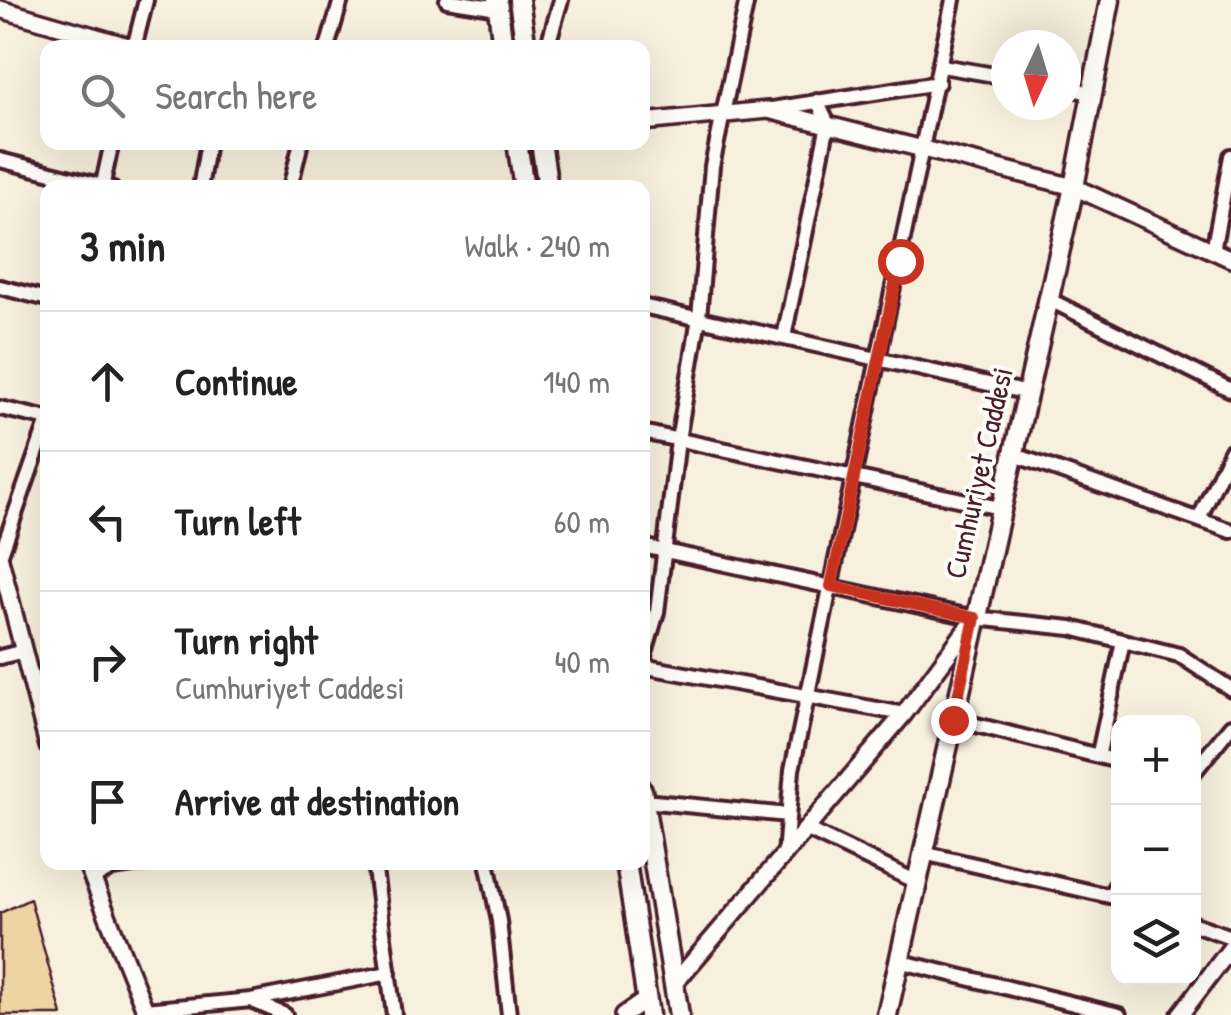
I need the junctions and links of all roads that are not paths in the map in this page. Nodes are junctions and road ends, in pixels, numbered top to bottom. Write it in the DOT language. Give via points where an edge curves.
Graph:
graph roads {
  1 [pos="146,0"];
  2 [pos="340,0"];
  3 [pos="447,0"];
  4 [pos="561,0"];
  5 [pos="746,0"];
  6 [pos="953,0"];
  7 [pos="1110,0"];
  8 [pos="497,4"];
  9 [pos="520,5"];
  10 [pos="0,10"];
  11 [pos="109,40"];
  12 [pos="136,40"];
  13 [pos="328,40"];
  14 [pos="502,40"];
  15 [pos="525,40"];
  16 [pos="549,40"];
  17 [pos="942,66"];
  18 [pos="991,74"];
  19 [pos="938,83"];
  20 [pos="1081,90"];
  21 [pos="1092,92"];
  22 [pos="818,101"];
  23 [pos="768,110"];
  24 [pos="722,112"];
  25 [pos="650,121"];
  26 [pos="828,124"];
  27 [pos="924,147"];
  28 [pos="111,150"];
  29 [pos="207,150"];
  30 [pos="299,150"];
  31 [pos="518,150"];
  32 [pos="542,150"];
  33 [pos="1231,156"];
  34 [pos="0,160"];
  35 [pos="78,180"];
  36 [pos="106,180"];
  37 [pos="201,180"];
  38 [pos="292,180"];
  39 [pos="523,180"];
  40 [pos="547,180"];
  41 [pos="1074,187"];
  42 [pos="1213,250"];
  43 [pos="1231,259"];
  44 [pos="0,287"];
  45 [pos="40,297"];
  46 [pos="1048,299"];
  47 [pos="650,308"];
  48 [pos="699,318"];
  49 [pos="784,336"];
  50 [pos="878,357"];
  51 [pos="1231,390"];
  52 [pos="1024,392"];
  53 [pos="0,408"];
  54 [pos="40,418"];
  55 [pos="650,434"];
  56 [pos="678,440"];
  57 [pos="40,443"];
  58 [pos="1231,450"];
  59 [pos="1012,454"];
  60 [pos="852,476"];
  61 [pos="1000,508"];
  62 [pos="1199,518"];
  63 [pos="1231,532"];
  64 [pos="650,548"];
  65 [pos="665,552"];
  66 [pos="0,558"];
  67 [pos="831,586"];
  68 [pos="975,618"];
  69 [pos="650,636"];
  70 [pos="1123,641"];
  71 [pos="20,652"];
  72 [pos="0,657"];
  73 [pos="650,665"];
  74 [pos="1231,689"];
  75 [pos="809,694"];
  76 [pos="904,714"];
  77 [pos="40,719"];
  78 [pos="953,720"];
  79 [pos="1231,726"];
  80 [pos="1099,753"];
  81 [pos="1111,758"];
  82 [pos="1201,763"];
  83 [pos="650,799"];
  84 [pos="788,814"];
  85 [pos="808,830"];
  86 [pos="650,842"];
  87 [pos="923,854"];
  88 [pos="784,858"];
  89 [pos="89,870"];
  90 [pos="106,870"];
  91 [pos="375,870"];
  92 [pos="488,870"];
  93 [pos="627,870"];
  94 [pos="92,879"];
  95 [pos="916,882"];
  96 [pos="1111,895"];
  97 [pos="1201,926"];
  98 [pos="1231,937"];
  99 [pos="1231,948"];
  100 [pos="898,961"];
  101 [pos="389,973"];
  102 [pos="673,985"];
  103 [pos="251,1000"];
  104 [pos="647,1010"];
  105 [pos="146,1012"];
  106 [pos="284,1015"];
  107 [pos="394,1015"];
  108 [pos="509,1015"];
  109 [pos="624,1015"];
  110 [pos="679,1015"];
  111 [pos="887,1015"];
  112 [pos="1120,1015"];
  113 [pos="1180,1015"];
  1 -- 12 [label="street"];
  2 -- 13 [label="street"];
  3 -- 8 [label="street"];
  4 -- 16 [label="street"];
  5 -- 24 [label="street"];
  6 -- 17 [label="street"];
  7 -- 21 [label="main road, Cumhuriyet Caddesi"];
  8 -- 9 [label="main road"];
  8 -- 14 [label="main road"];
  9 -- 15 [label="main road"];
  10 -- 11 [label="street"];
  17 -- 18 [label="street"];
  17 -- 19 [label="street"];
  19 -- 22 [label="street"];
  19 -- 27 [label="street"];
  20 -- 21 [label="street"];
  21 -- 41 [label="main road, Cumhuriyet Caddesi"];
  22 -- 23 [label="street"];
  22 -- 26 [label="street"];
  23 -- 24 [label="street"];
  23 -- 26 [label="street"];
  24 -- 25 [label="street"];
  24 -- 48 [label="street"];
  26 -- 27 [label="street"];
  26 -- 49 [label="street"];
  27 -- 41 [label="street"];
  27 -- 50 [label="street"];
  28 -- 36 [label="street"];
  29 -- 37 [label="street"];
  30 -- 38 [label="street"];
  31 -- 39 [label="main road"];
  32 -- 40 [label="main road"];
  33 -- 42 [label="street"];
  34 -- 35 [label="street"];
  41 -- 42 [label="street"];
  41 -- 46 [label="main road, Cumhuriyet Caddesi"];
  42 -- 43 [label="street"];
  44 -- 45 [label="street"];
  46 -- 51 [label="street"];
  46 -- 52 [label="main road, Cumhuriyet Caddesi"];
  47 -- 48 [label="street"];
  48 -- 49 [label="street"];
  48 -- 56 [label="street"];
  49 -- 50 [label="street"];
  50 -- 52 [label="street"];
  50 -- 60 [label="street"];
  52 -- 59 [label="main road, Cumhuriyet Caddesi"];
  53 -- 54 [label="street"];
  55 -- 56 [label="street"];
  56 -- 60 [label="street"];
  56 -- 65 [label="street"];
  57 -- 66 [label="street"];
  58 -- 62 [label="street"];
  59 -- 61 [label="main road, Cumhuriyet Caddesi"];
  59 -- 62 [label="street"];
  60 -- 61 [label="street"];
  60 -- 67 [label="street"];
  61 -- 68 [label="main road, Cumhuriyet Caddesi"];
  62 -- 63 [label="street"];
  64 -- 65 [label="street"];
  65 -- 67 [label="street"];
  65 -- 69 [label="street"];
  66 -- 71 [label="street"];
  67 -- 68 [label="street"];
  67 -- 75 [label="street"];
  68 -- 70 [label="street"];
  68 -- 76 [label="street"];
  68 -- 78 [label="main road, Cumhuriyet Caddesi"];
  70 -- 74 [label="street" via="1180,654"];
  70 -- 80 [label="street"];
  71 -- 72 [label="street"];
  71 -- 77 [label="street"];
  73 -- 75 [label="street"];
  75 -- 76 [label="street"];
  75 -- 84 [label="street"];
  76 -- 85 [label="street"];
  78 -- 80 [label="street"];
  78 -- 87 [label="main road, Cumhuriyet Caddesi"];
  79 -- 82 [label="street"];
  80 -- 81 [label="street"];
  83 -- 84 [label="street"];
  84 -- 88 [label="street"];
  85 -- 88 [label="street"];
  85 -- 95 [label="street"];
  86 -- 102 [label="main road"];
  87 -- 95 [label="main road, Cumhuriyet Caddesi"];
  87 -- 96 [label="street"];
  88 -- 102 [label="street"];
  89 -- 94 [label="street"];
  90 -- 94 [label="street"];
  91 -- 101 [label="street"];
  92 -- 108 [label="street"];
  93 -- 104 [label="main road"];
  94 -- 105 [label="street"];
  95 -- 100 [label="main road, Cumhuriyet Caddesi"];
  97 -- 98 [label="street"];
  99 -- 113 [label="street"];
  100 -- 111 [label="main road, Cumhuriyet Caddesi"];
  100 -- 112 [label="street"];
  101 -- 103 [label="street"];
  101 -- 107 [label="street"];
  102 -- 110 [label="main road"];
  103 -- 105 [label="street"];
  103 -- 106 [label="street"];
  104 -- 109 [label="street"];
}
